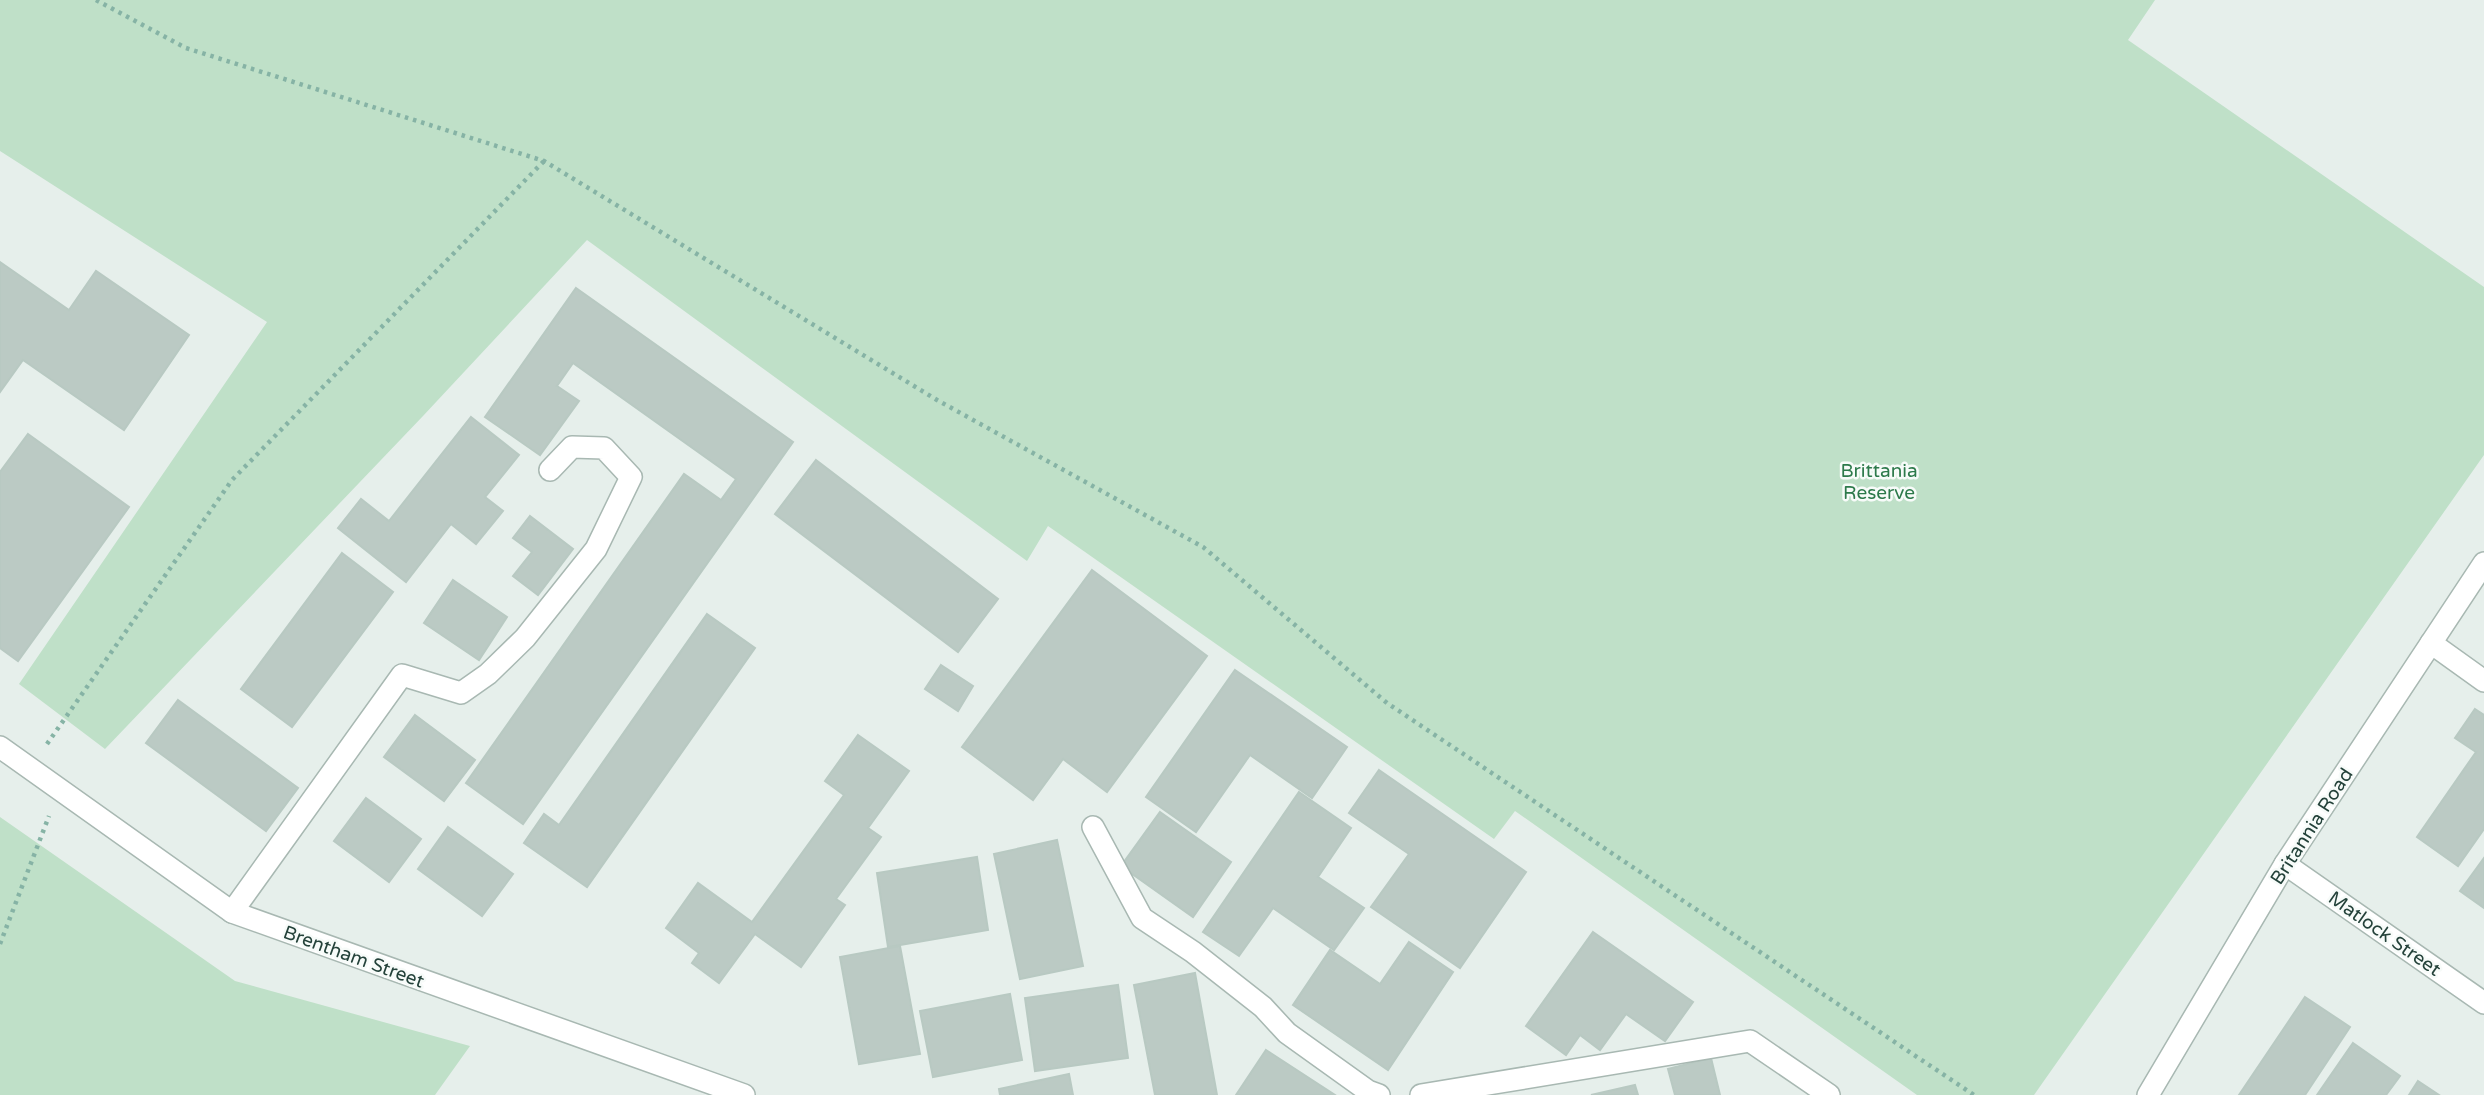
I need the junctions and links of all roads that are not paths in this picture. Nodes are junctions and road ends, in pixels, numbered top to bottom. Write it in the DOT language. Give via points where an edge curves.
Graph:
graph roads {
  1 [pos="550,470"];
  2 [pos="2484,563"];
  3 [pos="2431,643"];
  4 [pos="2484,681"];
  5 [pos="0,747"];
  6 [pos="1093,827"];
  7 [pos="2286,864"];
  8 [pos="232,912"];
  9 [pos="2484,1003"];
  10 [pos="2152,1093"];
  11 [pos="744,1095"];
  12 [pos="1379,1095"];
  13 [pos="1421,1095"];
  14 [pos="1829,1095"];
  1 -- 8 [label="street" via="572,447 604,448 631,477 596,549 525,638 461,693 402,675"];
  2 -- 3 [label="street, Britannia Road"];
  3 -- 4 [label="street"];
  3 -- 7 [label="street, Britannia Road"];
  5 -- 8 [label="street, Brentham Street"];
  6 -- 12 [label="street" via="1142,918 1263,1007 1287,1033"];
  7 -- 9 [label="street, Matlock Street"];
  7 -- 10 [label="street, Britannia Road"];
  8 -- 11 [label="street, Brentham Street"];
  13 -- 14 [label="street" via="1750,1041"];
}
